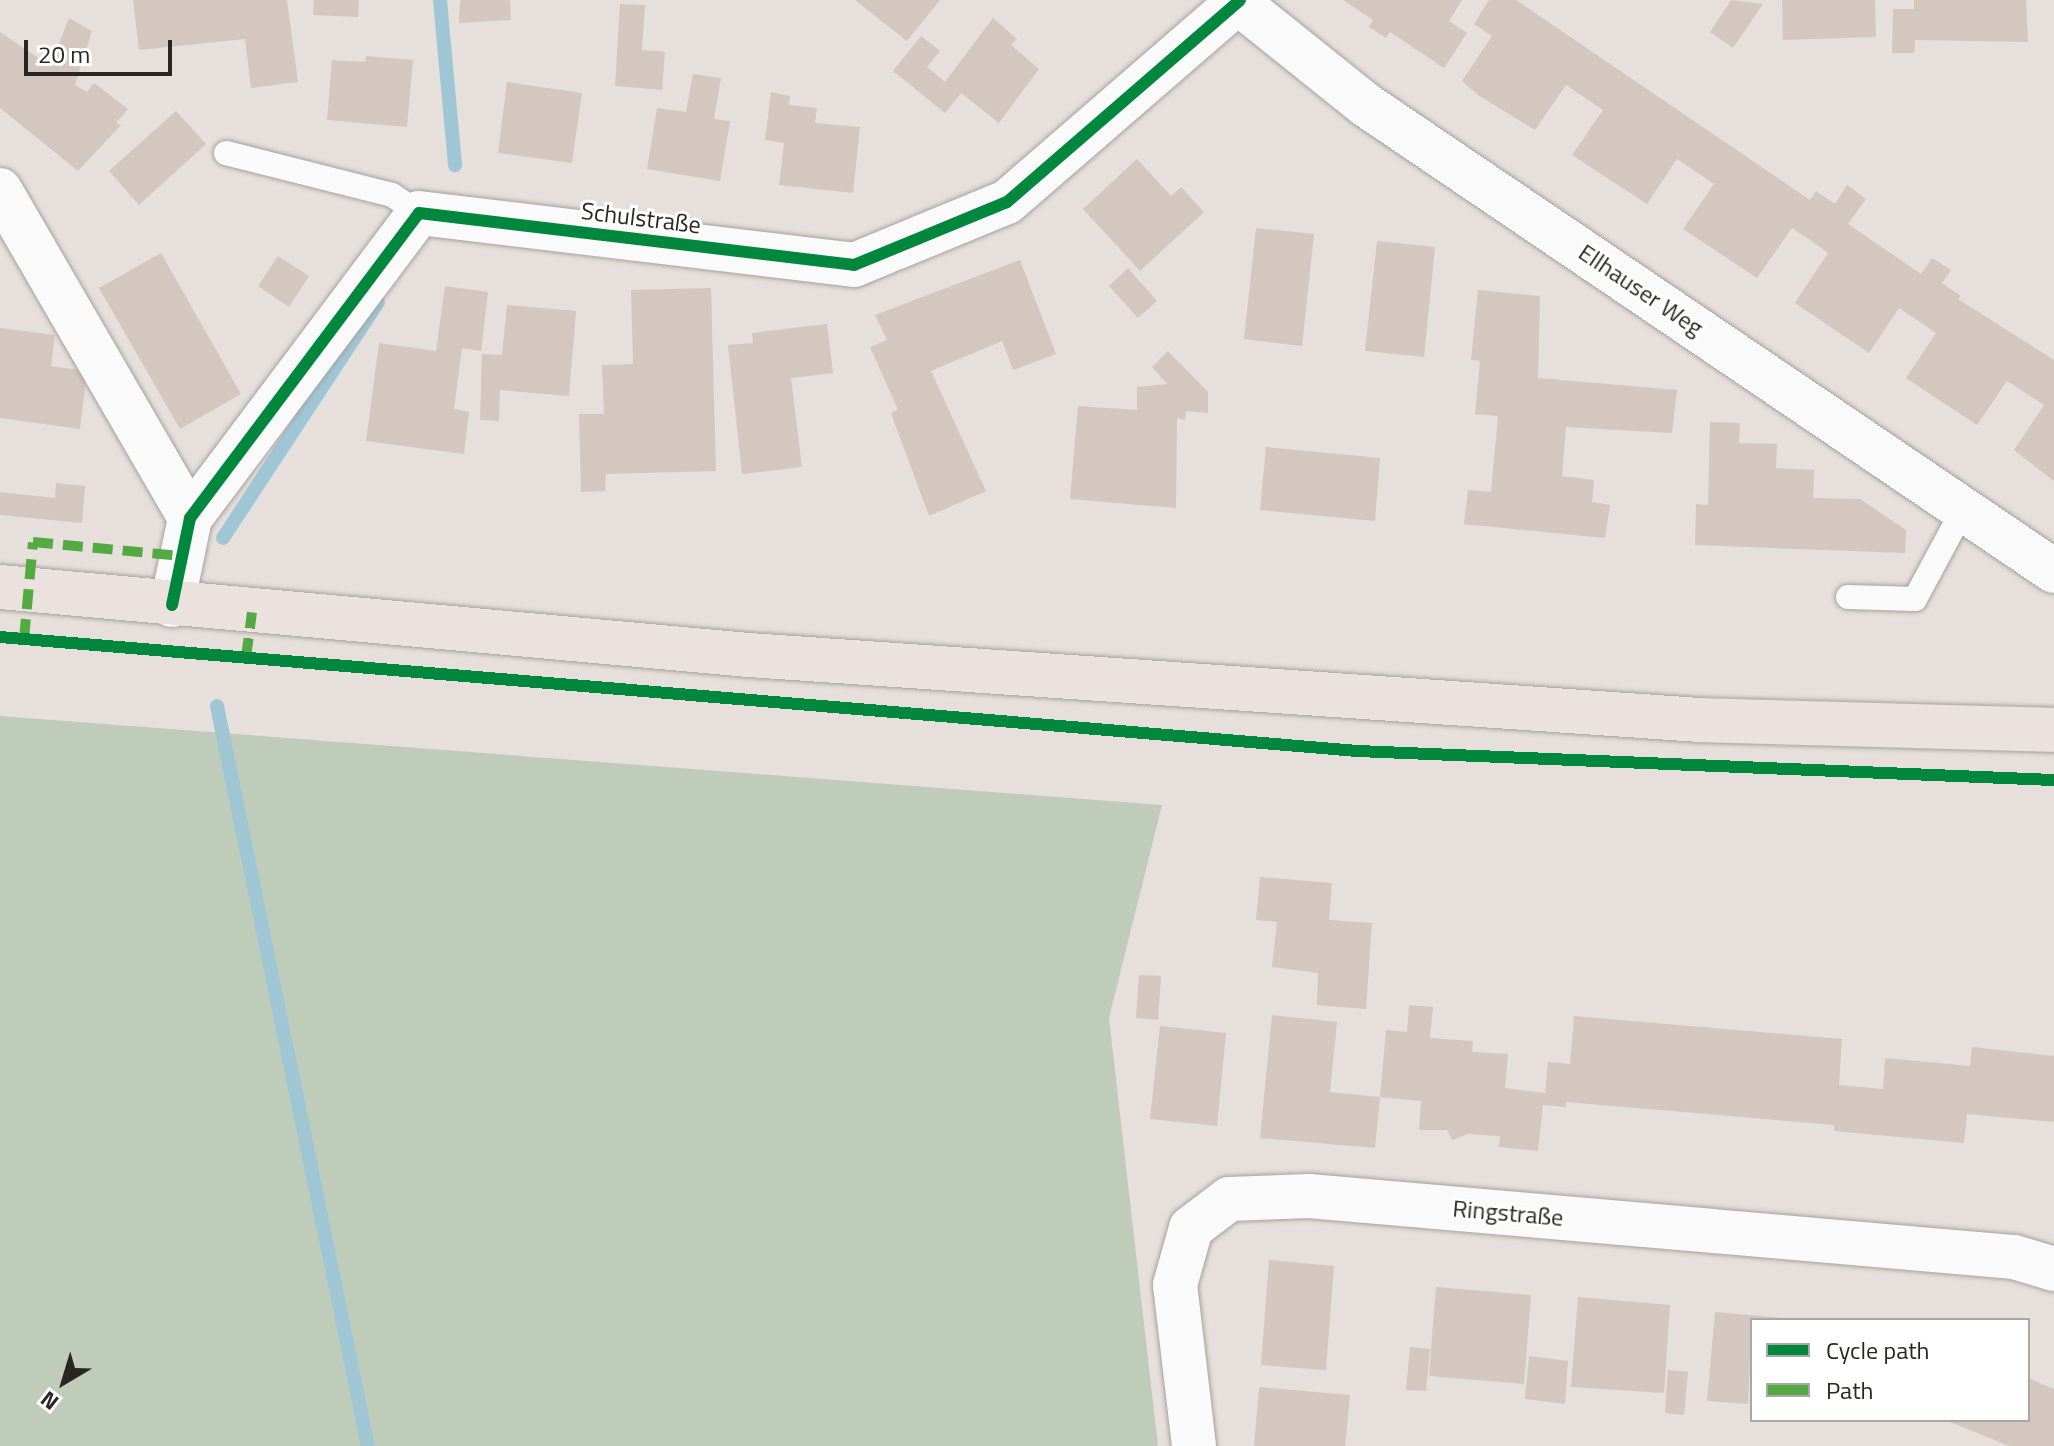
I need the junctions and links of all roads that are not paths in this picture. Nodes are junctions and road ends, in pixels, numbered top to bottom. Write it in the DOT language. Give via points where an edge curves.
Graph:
graph roads {
  1 [pos="1238,1"];
  2 [pos="226,153"];
  3 [pos="0,190"];
  4 [pos="419,213"];
  5 [pos="1964,508"];
  6 [pos="190,518"];
  7 [pos="2054,571"];
  8 [pos="0,587"];
  9 [pos="1848,597"];
  10 [pos="172,605"];
  11 [pos="2054,730"];
  12 [pos="2054,1269"];
  13 [pos="1194,1446"];
  1 -- 4 [label="street, Schulstraße" via="1007,202 854,265"];
  1 -- 5 [label="street, Ellhauser Weg" via="1366,105"];
  2 -- 4 [label="lane" via="392,195"];
  3 -- 6 [label="street"];
  4 -- 6 [label="street"];
  5 -- 7 [label="street, Ellhauser Weg"];
  5 -- 9 [label="lane" via="1915,599"];
  6 -- 10 [label="street"];
  8 -- 10 [label="main road"];
  10 -- 11 [label="main road" via="765,656 1684,719"];
  12 -- 13 [label="street, Ringstraße" via="2014,1257 1340,1198 1229,1199 1191,1228 1175,1285"];
}
